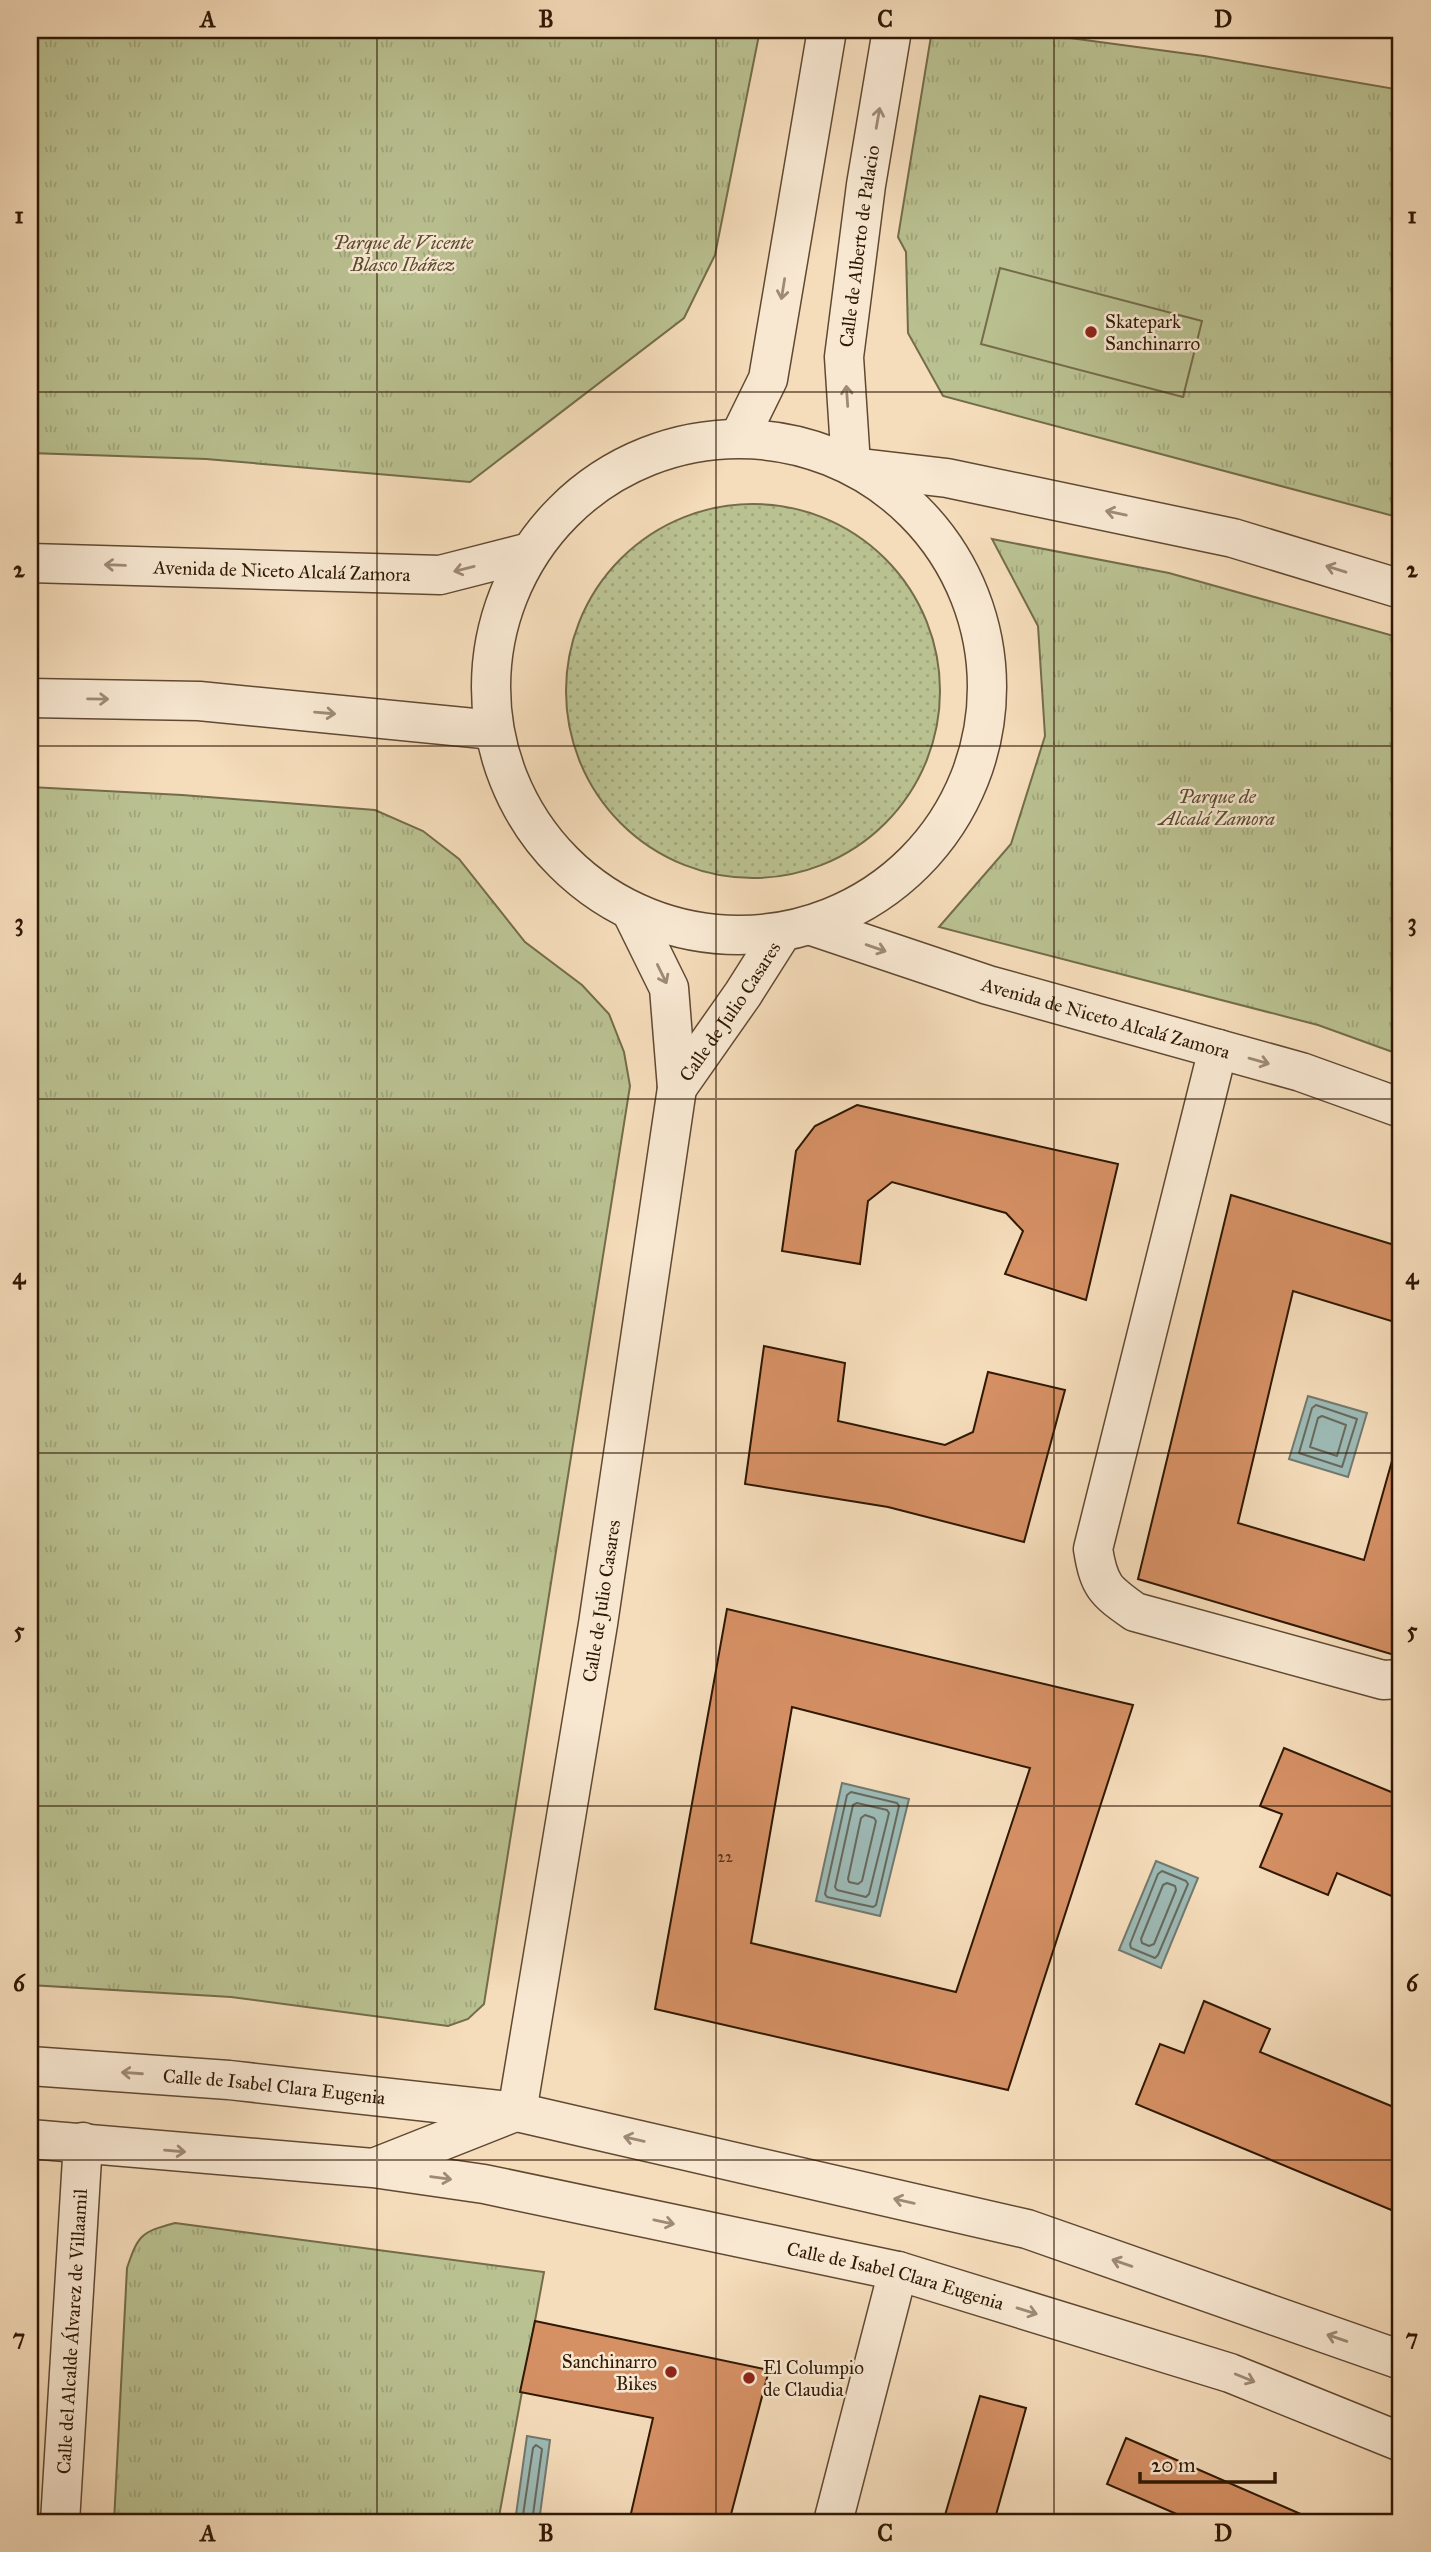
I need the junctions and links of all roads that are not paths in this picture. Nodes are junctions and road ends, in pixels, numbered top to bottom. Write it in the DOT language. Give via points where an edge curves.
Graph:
graph roads {
  1 [pos="827,30"];
  2 [pos="892,30"];
  3 [pos="739,438"];
  4 [pos="854,466"];
  5 [pos="530,552"];
  6 [pos="30,563"];
  7 [pos="1401,589"];
  8 [pos="30,698"];
  9 [pos="494,730"];
  10 [pos="632,913"];
  11 [pos="796,930"];
  12 [pos="1218,1049"];
  13 [pos="677,1088"];
  14 [pos="1401,1108"];
  15 [pos="1401,1679"];
  16 [pos="30,2066"];
  17 [pos="517,2112"];
  18 [pos="30,2139"];
  19 [pos="83,2142"];
  20 [pos="373,2168"];
  21 [pos="898,2271"];
  22 [pos="1401,2360"];
  23 [pos="1401,2442"];
  24 [pos="60,2522"];
  25 [pos="833,2522"];
  1 -- 3 [label="street, one-way" via="768,379"];
  4 -- 2 [label="street, Calle de Alberto de Palacio, one-way" via="844,357"];
  3 -- 4 [label="street" via="797,444"];
  3 -- 5 [label="street" via="678,446 620,468 570,505"];
  7 -- 4 [label="street, one-way" via="1234,538 947,478"];
  4 -- 11 [label="street" via="910,506 951,556 977,615 988,680 981,744 958,805 920,858 870,899"];
  5 -- 6 [label="street, Avenida de Niceto Alcalá Zamora, one-way" via="440,575"];
  5 -- 9 [label="street" via="503,608 491,668"];
  8 -- 9 [label="street, one-way" via="199,701"];
  9 -- 10 [label="street" via="519,805 567,868"];
  10 -- 11 [label="street" via="705,935"];
  10 -- 13 [label="street, Calle de Julio Casares, one-way" via="669,988"];
  11 -- 12 [label="street, Avenida de Niceto Alcalá Zamora, one-way"];
  11 -- 13 [label="street, Calle de Julio Casares" via="743,994"];
  12 -- 14 [label="street, Avenida de Niceto Alcalá Zamora, one-way" via="1301,1072"];
  12 -- 15 [label="street" via="1093,1549 1096,1568 1108,1593 1135,1612 1383,1680"];
  13 -- 17 [label="street, Calle de Julio Casares" via="598,1625"];
  17 -- 16 [label="street, Calle de Isabel Clara Eugenia, one-way" via="229,2080"];
  17 -- 20 [label="street, Calle de Isabel Clara Eugenia"];
  22 -- 17 [label="street, Calle de Isabel Clara Eugenia, one-way" via="1027,2229"];
  18 -- 19 [label="street, Calle de Isabel Clara Eugenia"];
  19 -- 20 [label="street, Calle de Isabel Clara Eugenia, one-way"];
  19 -- 24 [label="street, Calle del Alcalde Álvarez de Villaamil"];
  20 -- 21 [label="street, Calle de Isabel Clara Eugenia, one-way" via="484,2184"];
  21 -- 23 [label="street, Calle de Isabel Clara Eugenia, one-way" via="1230,2372"];
  21 -- 25 [label="street"];
}
